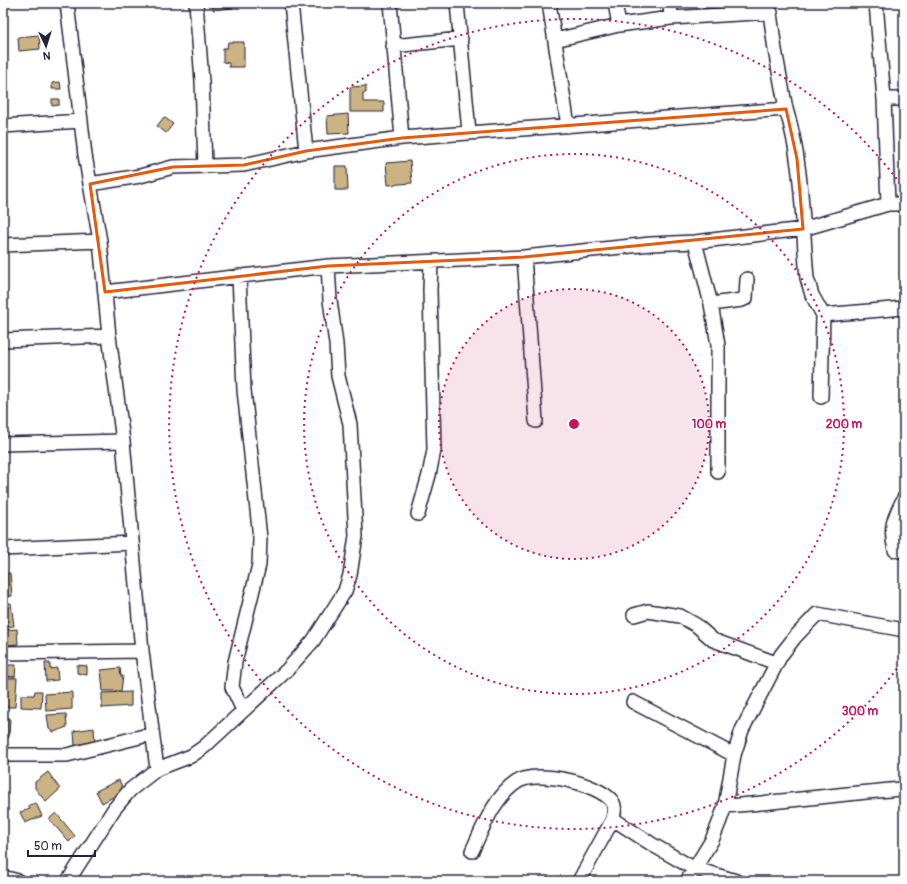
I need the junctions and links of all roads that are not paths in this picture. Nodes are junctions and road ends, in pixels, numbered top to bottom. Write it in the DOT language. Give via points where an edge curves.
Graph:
graph roads {
  1 [pos="67,3"];
  2 [pos="196,3"];
  3 [pos="291,3"];
  4 [pos="390,3"];
  5 [pos="457,3"];
  6 [pos="549,3"];
  7 [pos="616,3"];
  8 [pos="670,3"];
  9 [pos="876,3"];
  10 [pos="770,7"];
  11 [pos="671,18"];
  12 [pos="619,25"];
  13 [pos="461,40"];
  14 [pos="555,40"];
  15 [pos="393,46"];
  16 [pos="884,99"];
  17 [pos="904,99"];
  18 [pos="786,109"];
  19 [pos="81,121"];
  20 [pos="3,126"];
  21 [pos="568,126"];
  22 [pos="469,132"];
  23 [pos="402,138"];
  24 [pos="306,151"];
  25 [pos="205,166"];
  26 [pos="90,184"];
  27 [pos="888,204"];
  28 [pos="904,204"];
  29 [pos="803,229"];
  30 [pos="100,241"];
  31 [pos="695,242"];
  32 [pos="3,245"];
  33 [pos="524,257"];
  34 [pos="431,262"];
  35 [pos="328,266"];
  36 [pos="239,276"];
  37 [pos="747,279"];
  38 [pos="105,292"];
  39 [pos="711,304"];
  40 [pos="904,308"];
  41 [pos="822,315"];
  42 [pos="109,336"];
  43 [pos="3,340"];
  44 [pos="821,397"];
  45 [pos="536,421"];
  46 [pos="123,441"];
  47 [pos="3,444"];
  48 [pos="718,472"];
  49 [pos="904,498"];
  50 [pos="418,514"];
  51 [pos="132,543"];
  52 [pos="3,549"];
  53 [pos="904,552"];
  54 [pos="634,616"];
  55 [pos="904,630"];
  56 [pos="142,651"];
  57 [pos="3,653"];
  58 [pos="776,663"];
  59 [pos="633,702"];
  60 [pos="242,710"];
  61 [pos="152,734"];
  62 [pos="3,755"];
  63 [pos="734,755"];
  64 [pos="157,769"];
  65 [pos="904,789"];
  66 [pos="725,806"];
  67 [pos="613,819"];
  68 [pos="472,852"];
  69 [pos="694,868"];
  70 [pos="3,877"];
  71 [pos="18,881"];
  72 [pos="68,881"];
  73 [pos="579,881"];
  74 [pos="687,881"];
  75 [pos="736,881"];
  1 -- 19 [label="street"];
  2 -- 25 [label="street"];
  3 -- 24 [label="street"];
  4 -- 15 [label="street"];
  5 -- 13 [label="street"];
  6 -- 14 [label="street"];
  7 -- 12 [label="street"];
  8 -- 11 [label="street"];
  9 -- 16 [label="street"];
  10 -- 11 [label="street"];
  10 -- 18 [label="street"];
  11 -- 12 [label="street"];
  12 -- 14 [label="street"];
  13 -- 15 [label="street"];
  13 -- 22 [label="street"];
  14 -- 21 [label="street"];
  15 -- 23 [label="street"];
  16 -- 17 [label="street"];
  16 -- 27 [label="street"];
  18 -- 21 [label="street"];
  18 -- 29 [label="street" via="797,159"];
  19 -- 20 [label="street"];
  19 -- 26 [label="street"];
  21 -- 22 [label="street"];
  22 -- 23 [label="street"];
  23 -- 24 [label="street"];
  24 -- 25 [label="street" via="244,165"];
  25 -- 26 [label="street" via="173,167 140,176"];
  26 -- 30 [label="street"];
  27 -- 28 [label="street"];
  27 -- 29 [label="street"];
  29 -- 31 [label="street"];
  29 -- 41 [label="street" via="807,278"];
  30 -- 32 [label="street"];
  30 -- 38 [label="street"];
  31 -- 33 [label="street"];
  31 -- 39 [label="street"];
  33 -- 34 [label="street"];
  33 -- 45 [label="street"];
  34 -- 35 [label="street"];
  34 -- 50 [label="street" via="434,450"];
  35 -- 36 [label="street"];
  35 -- 60 [label="street" via="338,376 350,424 356,536 351,568 345,591 313,641 287,670"];
  36 -- 38 [label="street"];
  36 -- 60 [label="street" via="243,374 260,538 259,565 235,662 232,687"];
  37 -- 39 [label="street" via="746,298"];
  38 -- 42 [label="street"];
  39 -- 48 [label="street" via="718,345"];
  40 -- 41 [label="street"];
  41 -- 44 [label="street"];
  42 -- 43 [label="street"];
  42 -- 46 [label="street"];
  46 -- 47 [label="street"];
  46 -- 51 [label="street"];
  49 -- 53 [label="street" via="892,522 891,536 895,550"];
  51 -- 52 [label="street"];
  51 -- 56 [label="street"];
  54 -- 58 [label="street" via="648,611 680,616 696,625 713,640"];
  55 -- 58 [label="street" via="817,614 795,636"];
  56 -- 57 [label="street"];
  56 -- 61 [label="street"];
  58 -- 63 [label="street" via="742,730"];
  59 -- 63 [label="street"];
  60 -- 64 [label="street" via="204,747 191,756"];
  61 -- 62 [label="street" via="67,755"];
  61 -- 64 [label="street"];
  63 -- 66 [label="street"];
  64 -- 72 [label="street" via="130,790 114,809"];
  65 -- 66 [label="street"];
  66 -- 69 [label="street" via="712,840"];
  67 -- 68 [label="street" via="614,806 596,790 580,783 536,776 525,778 499,800"];
  67 -- 69 [label="street"];
  67 -- 73 [label="street"];
  69 -- 74 [label="street"];
  69 -- 75 [label="street"];
  70 -- 71 [label="street"];
}
